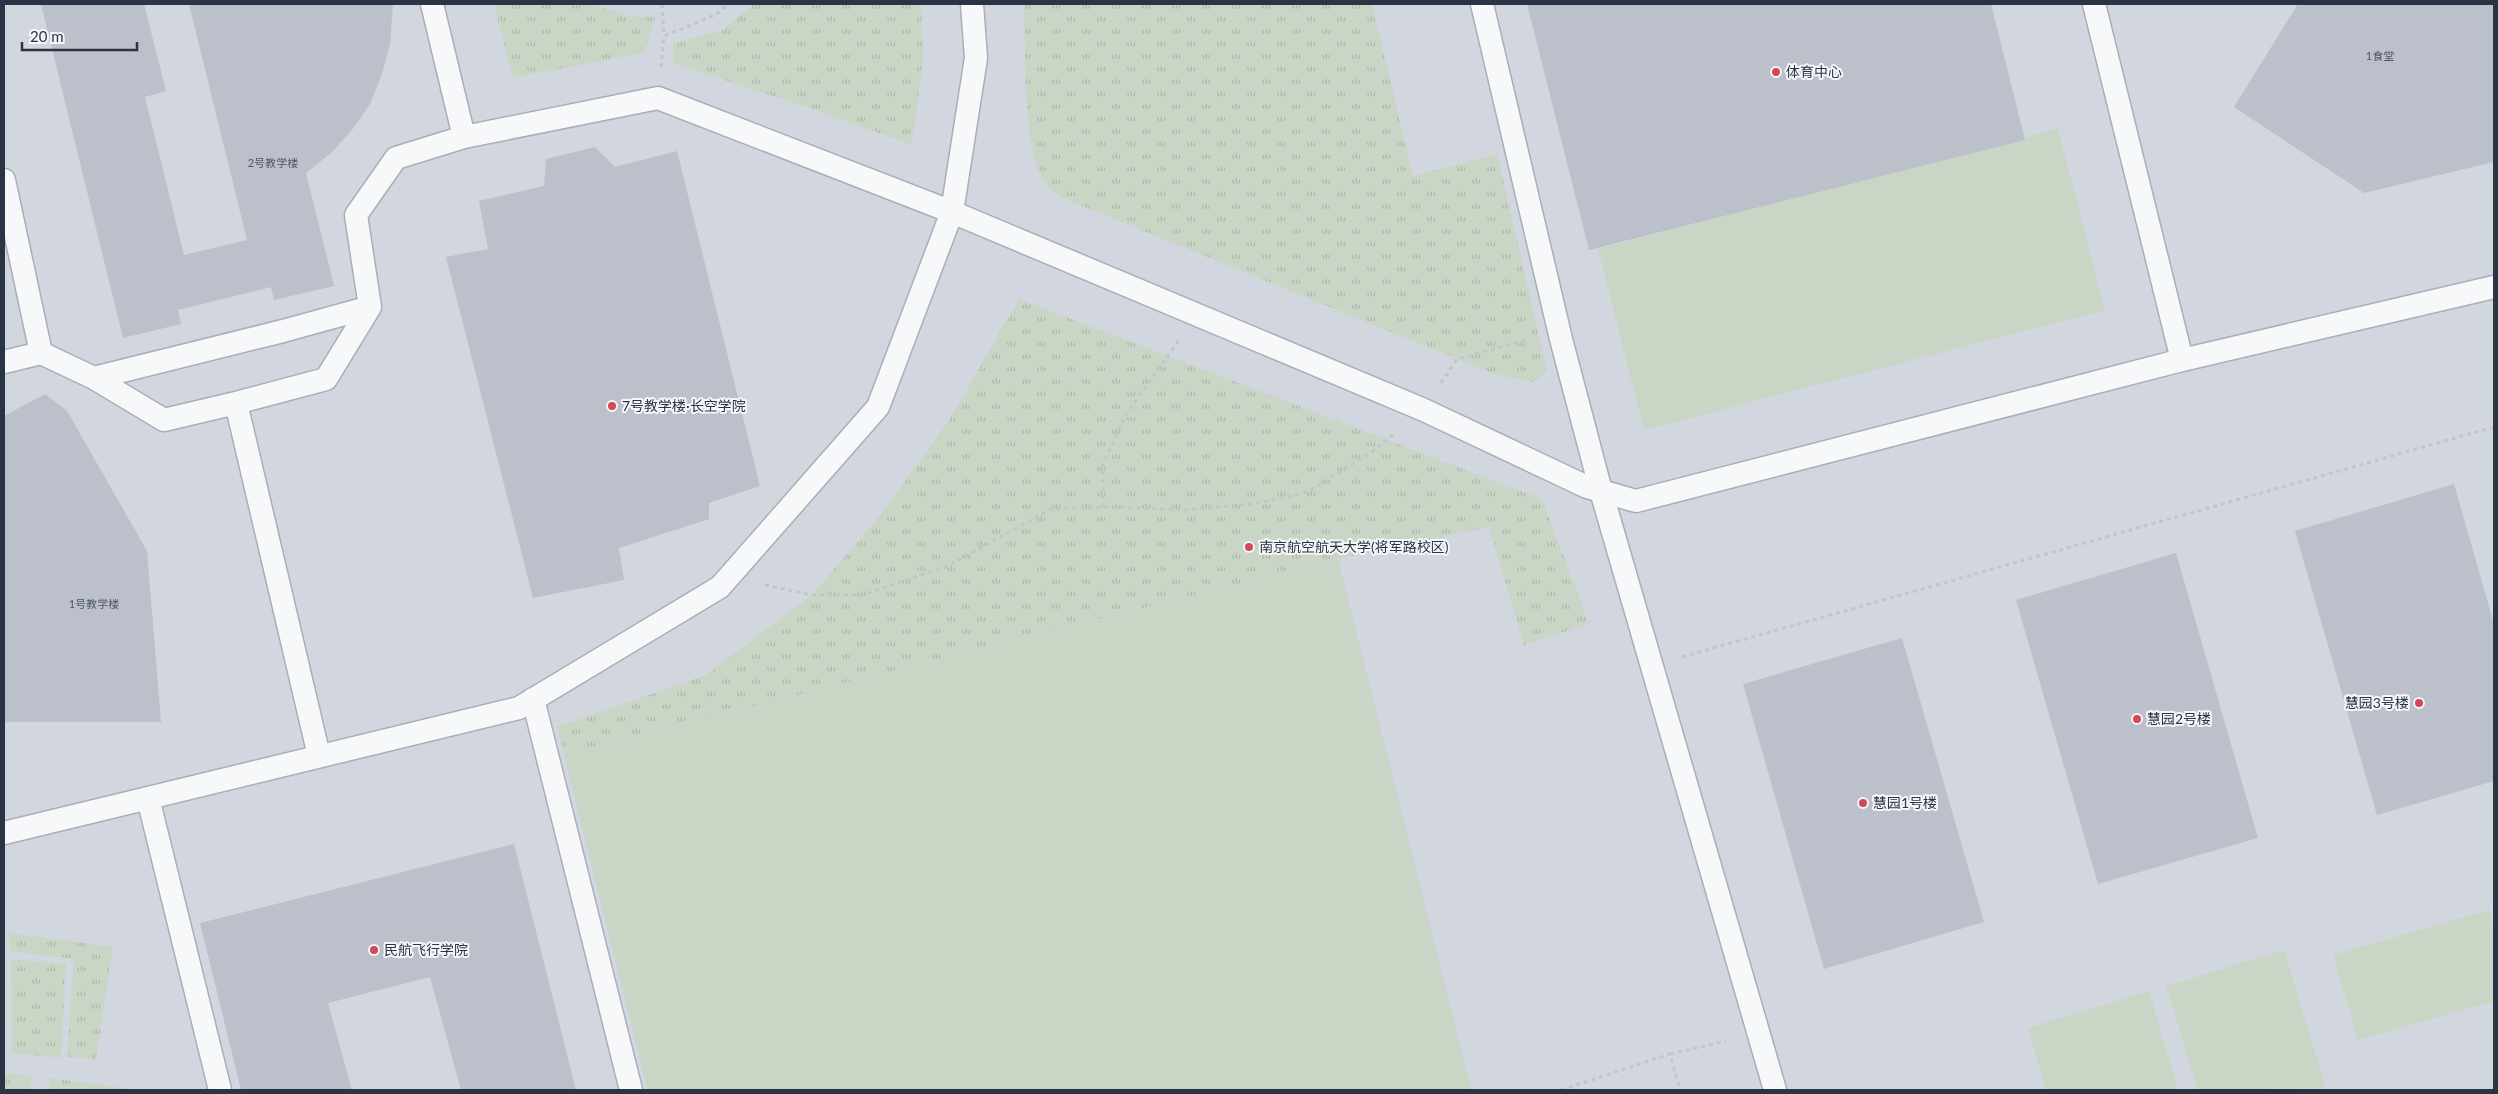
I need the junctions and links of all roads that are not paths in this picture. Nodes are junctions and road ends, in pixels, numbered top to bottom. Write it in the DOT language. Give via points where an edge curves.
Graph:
graph roads {
  1 [pos="432,4"];
  2 [pos="972,4"];
  3 [pos="1482,4"];
  4 [pos="2094,4"];
  5 [pos="464,137"];
  6 [pos="4,180"];
  7 [pos="952,212"];
  8 [pos="2494,287"];
  9 [pos="370,307"];
  10 [pos="41,353"];
  11 [pos="2182,360"];
  12 [pos="4,362"];
  13 [pos="94,378"];
  14 [pos="236,403"];
  15 [pos="1602,492"];
  16 [pos="533,699"];
  17 [pos="319,756"];
  18 [pos="148,798"];
  19 [pos="4,833"];
  20 [pos="220,1090"];
  21 [pos="631,1090"];
  22 [pos="1775,1090"];
  1 -- 5 [label="lane"];
  2 -- 7 [label="lane" via="976,58"];
  3 -- 15 [label="lane"];
  4 -- 11 [label="lane"];
  5 -- 7 [label="lane" via="658,98"];
  5 -- 9 [label="lane" via="396,158 356,215"];
  6 -- 10 [label="lane"];
  7 -- 15 [label="lane" via="1424,410"];
  7 -- 16 [label="lane" via="878,407 720,587"];
  8 -- 11 [label="lane"];
  9 -- 13 [label="lane"];
  9 -- 14 [label="lane" via="326,379"];
  10 -- 12 [label="lane"];
  10 -- 13 [label="lane"];
  11 -- 15 [label="lane" via="1636,501"];
  13 -- 14 [label="lane" via="164,420"];
  14 -- 17 [label="lane"];
  15 -- 22 [label="lane"];
  16 -- 17 [label="lane" via="520,708"];
  16 -- 21 [label="lane"];
  17 -- 18 [label="lane"];
  18 -- 19 [label="lane"];
  18 -- 20 [label="lane"];
}
